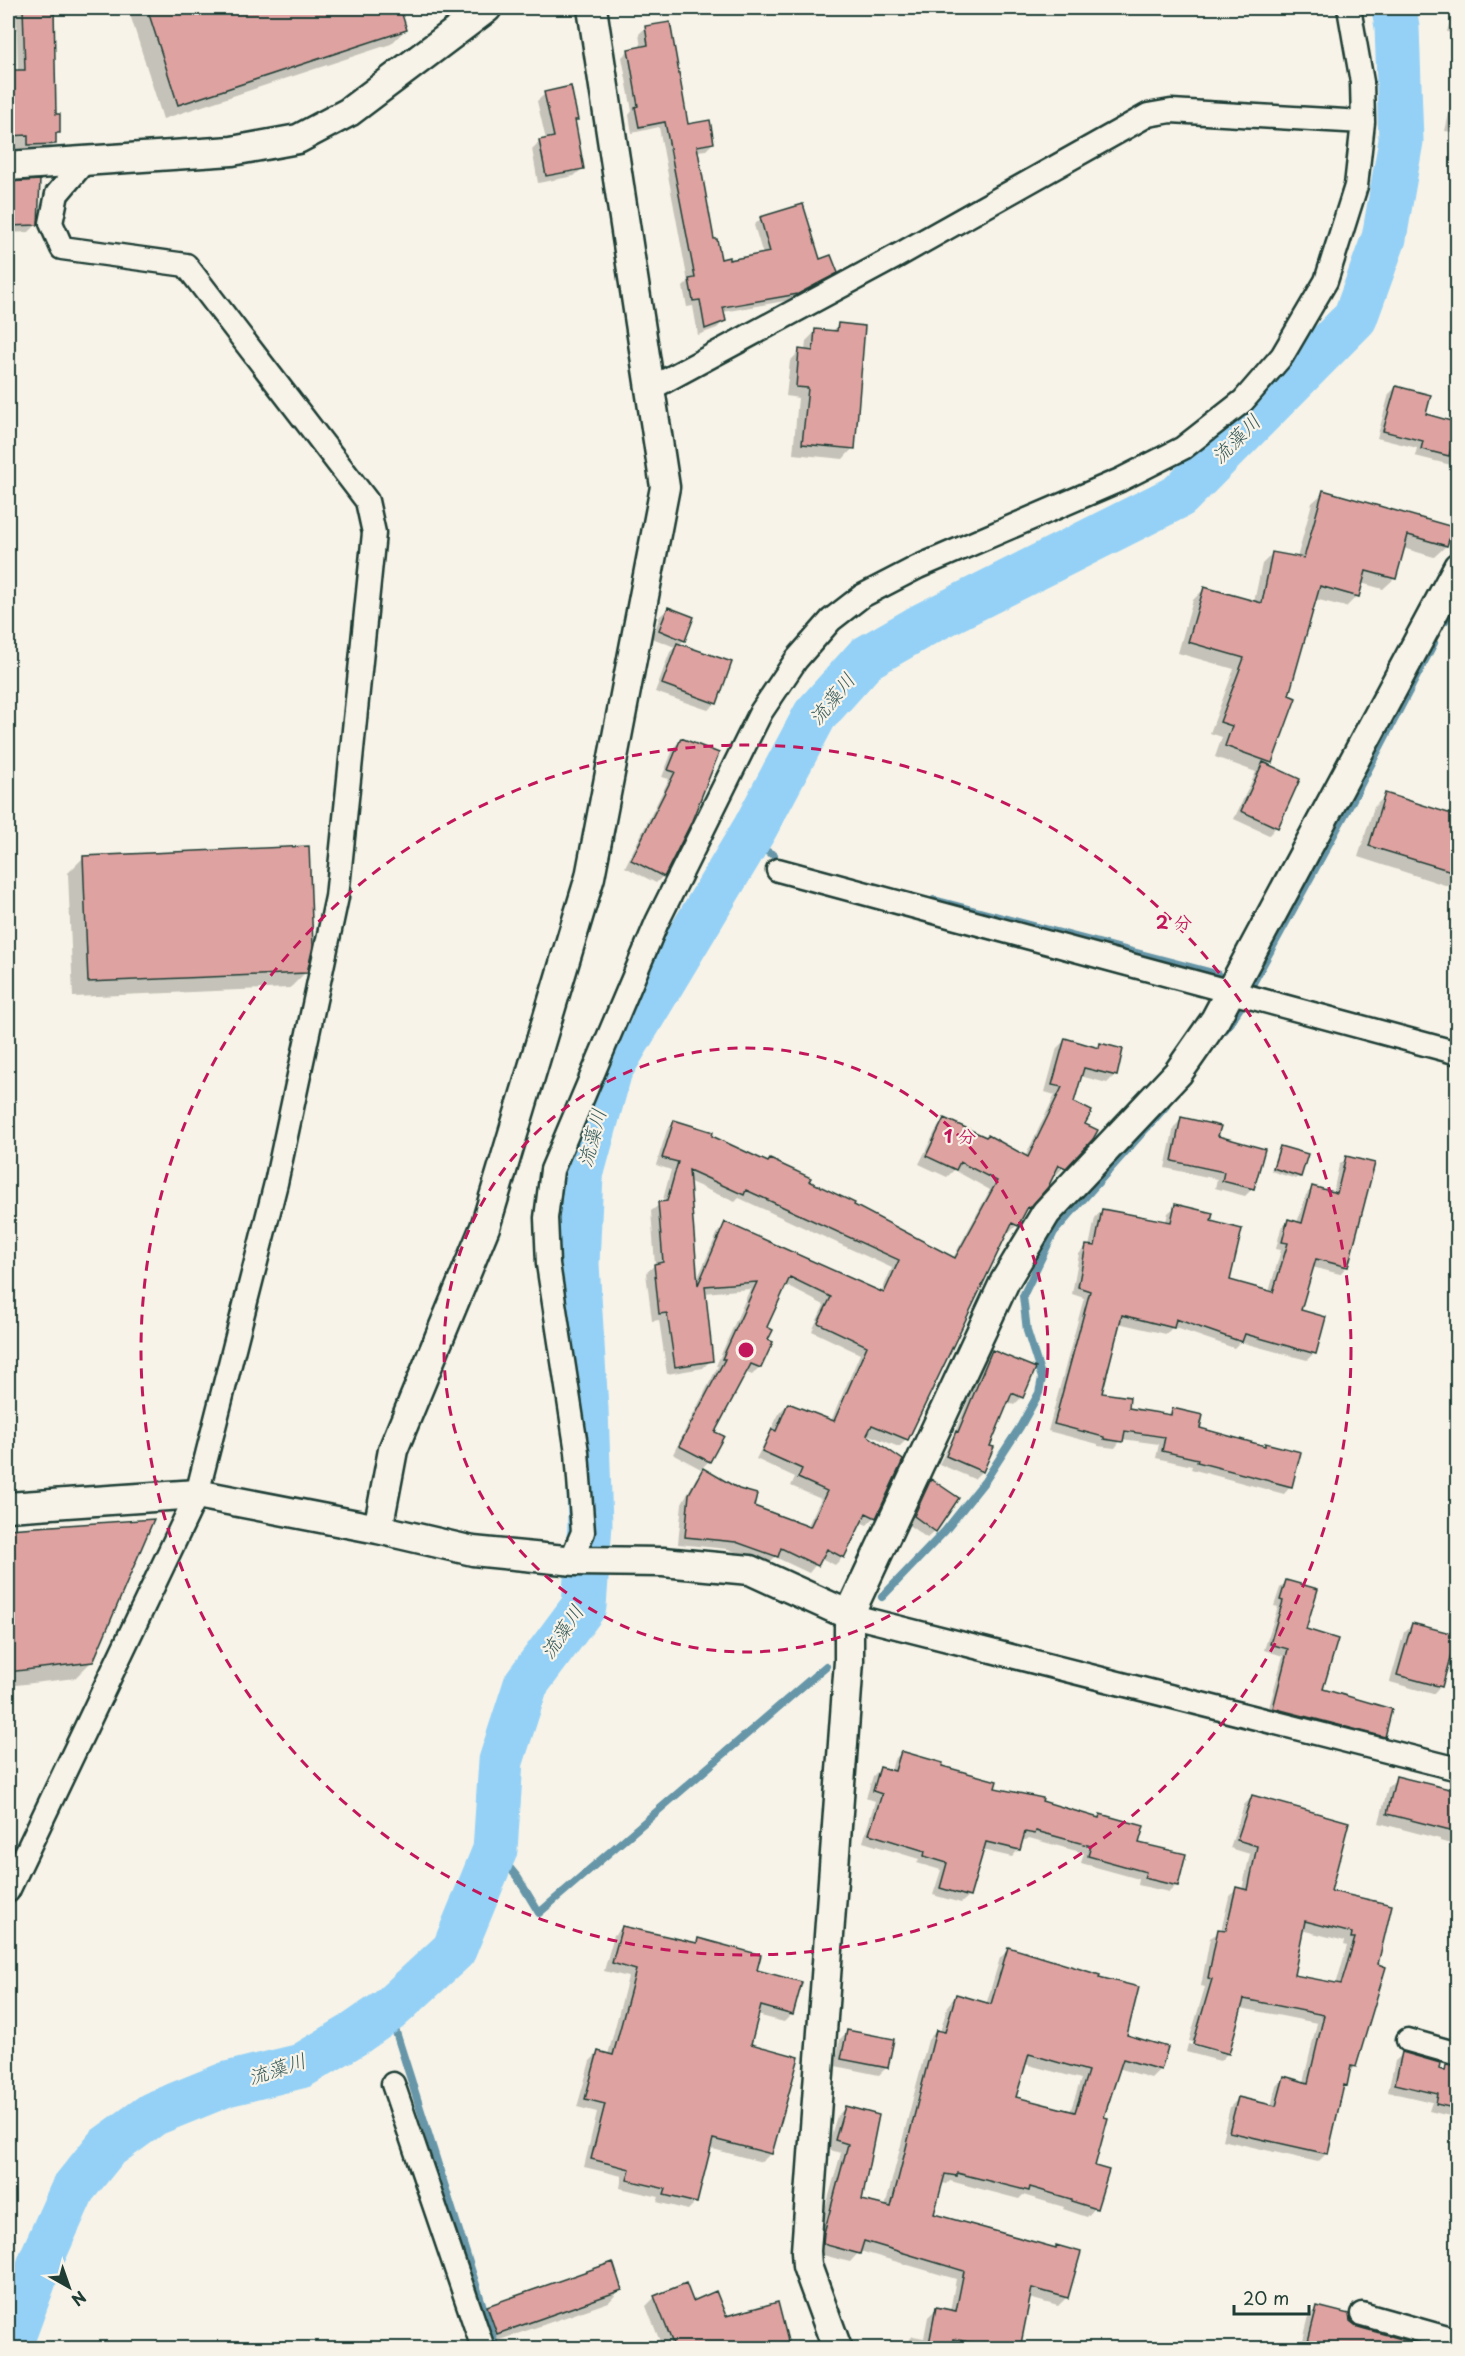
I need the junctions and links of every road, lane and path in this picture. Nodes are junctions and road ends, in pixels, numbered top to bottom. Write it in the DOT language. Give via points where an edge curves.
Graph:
graph roads {
  1 [pos="487,8"];
  2 [pos="592,8"];
  3 [pos="1350,8"];
  4 [pos="1363,122"];
  5 [pos="85,161"];
  6 [pos="8,166"];
  7 [pos="650,389"];
  8 [pos="1458,567"];
  9 [pos="778,870"];
  10 [pos="1244,995"];
  11 [pos="1458,1053"];
  12 [pos="197,1494"];
  13 [pos="8,1507"];
  14 [pos="378,1529"];
  15 [pos="573,1560"];
  16 [pos="849,1615"];
  17 [pos="1458,1769"];
  18 [pos="8,1891"];
  19 [pos="1408,2040"];
  20 [pos="1458,2054"];
  21 [pos="393,2084"];
  22 [pos="1362,2314"];
  23 [pos="1458,2341"];
  24 [pos="483,2349"];
  25 [pos="837,2349"];
  1 -- 5 [label="street" via="350,112 298,139 232,151"];
  2 -- 7 [label="street"];
  3 -- 4 [label="street" via="1362,82"];
  4 -- 7 [label="street" via="1171,111 1148,115"];
  4 -- 15 [label="street" via="1356,186 1326,281 1282,356 1242,401 1183,448 861,596 831,620 796,660 761,712 657,922 552,1170 546,1218 548,1264 577,1452 583,1532"];
  5 -- 6 [label="street"];
  5 -- 12 [label="street" via="57,194 51,223 62,248 186,265 366,501 375,533 338,897 276,1183"];
  7 -- 14 [label="street" via="663,475 590,877 485,1227 393,1450"];
  8 -- 10 [label="street"];
  9 -- 10 [label="street"];
  10 -- 11 [label="street"];
  10 -- 16 [label="street" via="1215,1020 1178,1073 1046,1213 1011,1271"];
  12 -- 13 [label="street"];
  12 -- 14 [label="street"];
  12 -- 18 [label="street"];
  14 -- 15 [label="street" via="473,1551"];
  15 -- 16 [label="street" via="663,1562 750,1570"];
  16 -- 17 [label="street"];
  16 -- 25 [label="street" via="849,1661 806,2251 807,2266"];
  19 -- 20 [label="street"];
  21 -- 24 [label="street"];
  22 -- 23 [label="street"];
}
